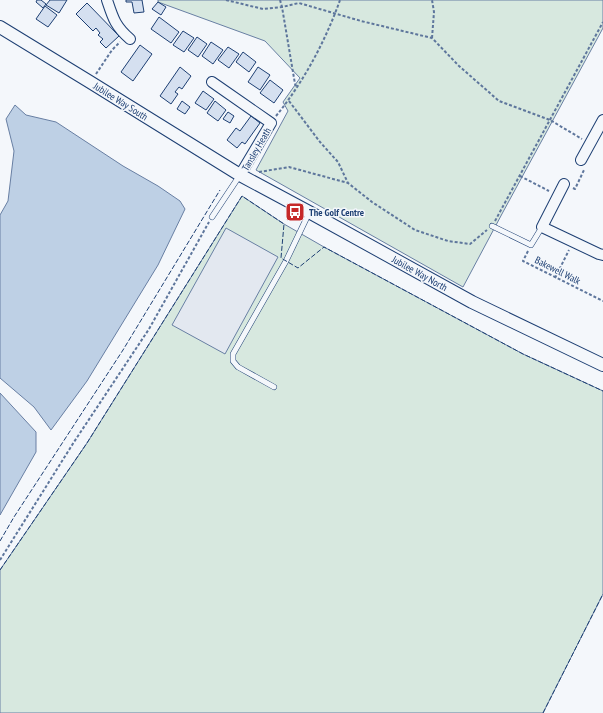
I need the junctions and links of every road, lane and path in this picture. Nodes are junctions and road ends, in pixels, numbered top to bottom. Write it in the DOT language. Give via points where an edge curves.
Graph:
graph roads {
  1 [pos="107,0"];
  2 [pos="226,0"];
  3 [pos="280,0"];
  4 [pos="340,0"];
  5 [pos="432,0"];
  6 [pos="282,7"];
  7 [pos="335,14"];
  8 [pos="603,22"];
  9 [pos="0,27"];
  10 [pos="602,27"];
  11 [pos="128,37"];
  12 [pos="432,38"];
  13 [pos="90,82"];
  14 [pos="212,82"];
  15 [pos="297,87"];
  16 [pos="289,101"];
  17 [pos="550,120"];
  18 [pos="603,120"];
  19 [pos="271,123"];
  20 [pos="590,143"];
  21 [pos="581,160"];
  22 [pos="240,175"];
  23 [pos="520,176"];
  24 [pos="348,183"];
  25 [pos="564,184"];
  26 [pos="557,196"];
  27 [pos="309,212"];
  28 [pos="212,217"];
  29 [pos="492,226"];
  30 [pos="542,226"];
  31 [pos="574,242"];
  32 [pos="531,245"];
  33 [pos="603,255"];
  34 [pos="555,278"];
  35 [pos="603,301"];
  36 [pos="603,365"];
  37 [pos="274,387"];
  38 [pos="0,560"];
  1 -- 11 [label="street" via="113,19"];
  2 -- 6 [label="path" via="263,9"];
  3 -- 6 [label="path"];
  4 -- 7 [label="path"];
  5 -- 12 [label="path"];
  6 -- 7 [label="path" via="300,3"];
  6 -- 15 [label="path"];
  7 -- 12 [label="path"];
  7 -- 15 [label="path"];
  8 -- 10 [label="path"];
  9 -- 13 [label="street, Jubilee Way South"];
  10 -- 17 [label="path"];
  11 -- 13 [label="path" via="112,50"];
  12 -- 17 [label="path" via="499,101"];
  13 -- 22 [label="street, Jubilee Way South"];
  14 -- 19 [label="street"];
  15 -- 16 [label="path"];
  16 -- 19 [label="path"];
  16 -- 24 [label="path" via="338,162"];
  17 -- 20 [label="path"];
  17 -- 23 [label="path"];
  18 -- 20 [label="street"];
  19 -- 22 [label="street, Tansley Heath"];
  20 -- 21 [label="street"];
  21 -- 25 [label="path" via="588,163 575,189"];
  22 -- 24 [label="path" via="289,167"];
  22 -- 27 [label="street, Jubilee Way North"];
  22 -- 28 [label="lane"];
  23 -- 26 [label="path"];
  23 -- 29 [label="path"];
  24 -- 29 [label="path" via="415,230 448,241 470,244"];
  25 -- 26 [label="street"];
  26 -- 30 [label="street"];
  27 -- 36 [label="street, Jubilee Way North" via="472,302"];
  27 -- 37 [label="lane" via="286,261 234,354 233,361 238,367"];
  28 -- 38 [label="path" via="149,329"];
  29 -- 32 [label="lane"];
  30 -- 31 [label="street"];
  30 -- 32 [label="lane"];
  31 -- 33 [label="street"];
  31 -- 34 [label="path"];
  32 -- 34 [label="path, Bakewell Walk" via="523,261"];
  34 -- 35 [label="path, Bakewell Walk"];
}
